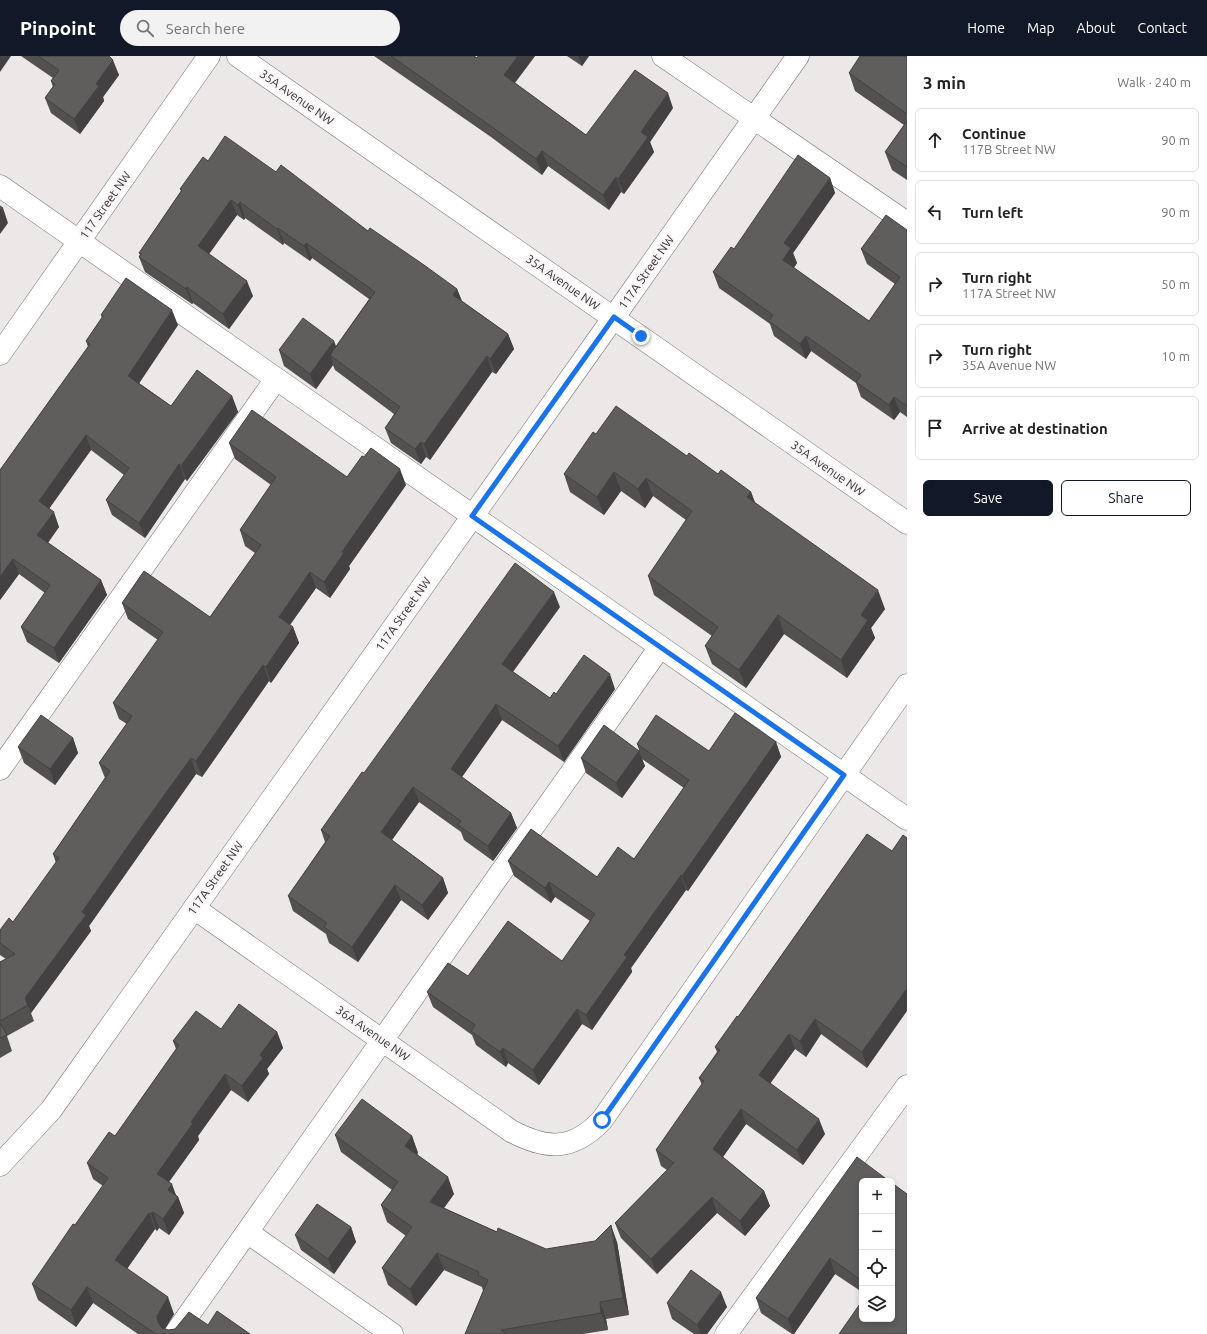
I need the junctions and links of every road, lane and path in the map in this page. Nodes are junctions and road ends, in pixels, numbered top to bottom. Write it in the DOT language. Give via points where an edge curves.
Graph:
graph roads {
  1 [pos="209,56"];
  2 [pos="238,56"];
  3 [pos="663,56"];
  4 [pos="798,56"];
  5 [pos="754,119"];
  6 [pos="0,186"];
  7 [pos="907,223"];
  8 [pos="79,242"];
  9 [pos="614,317"];
  10 [pos="0,354"];
  11 [pos="276,379"];
  12 [pos="472,516"];
  13 [pos="907,523"];
  14 [pos="660,647"];
  15 [pos="907,685"];
  16 [pos="0,769"];
  17 [pos="844,775"];
  18 [pos="907,819"];
  19 [pos="194,908"];
  20 [pos="383,1040"];
  21 [pos="907,1086"];
  22 [pos="0,1165"];
  23 [pos="247,1232"];
  24 [pos="174,1334"];
  25 [pos="392,1334"];
  26 [pos="726,1334"];
  1 -- 8 [label="street, 117 Street NW"];
  2 -- 9 [label="street, 35A Avenue NW"];
  3 -- 5 [label="street"];
  4 -- 5 [label="street, 117A Street NW"];
  5 -- 7 [label="street"];
  5 -- 9 [label="street, 117A Street NW"];
  6 -- 8 [label="street"];
  8 -- 10 [label="street, 117 Street NW"];
  8 -- 11 [label="street"];
  9 -- 12 [label="street, 117A Street NW"];
  9 -- 13 [label="street, 35A Avenue NW"];
  11 -- 12 [label="street"];
  11 -- 16 [label="street"];
  12 -- 14 [label="street"];
  12 -- 19 [label="street, 117A Street NW"];
  14 -- 17 [label="street"];
  14 -- 20 [label="street"];
  15 -- 17 [label="street"];
  17 -- 18 [label="street"];
  17 -- 20 [label="street, 36A Avenue NW" via="602,1120 591,1132 558,1145 535,1142 511,1131"];
  19 -- 20 [label="street, 36A Avenue NW"];
  19 -- 22 [label="street, 117A Street NW" via="51,1110"];
  20 -- 23 [label="street"];
  21 -- 26 [label="street"];
  23 -- 24 [label="street"];
  23 -- 25 [label="street"];
}
